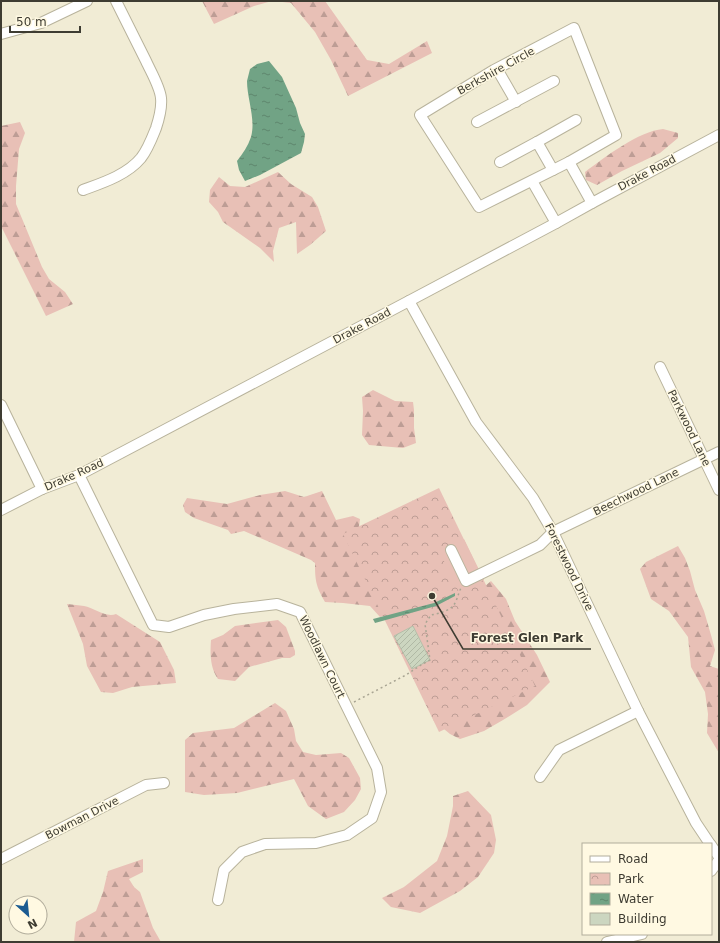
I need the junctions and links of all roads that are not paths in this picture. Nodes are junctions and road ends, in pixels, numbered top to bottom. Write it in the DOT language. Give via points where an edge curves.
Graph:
graph roads {
  1 [pos="87,1"];
  2 [pos="116,1"];
  3 [pos="1,34"];
  4 [pos="497,69"];
  5 [pos="554,81"];
  6 [pos="516,102"];
  7 [pos="576,120"];
  8 [pos="477,122"];
  9 [pos="719,136"];
  10 [pos="537,142"];
  11 [pos="500,162"];
  12 [pos="569,162"];
  13 [pos="553,170"];
  14 [pos="532,181"];
  15 [pos="83,190"];
  16 [pos="592,203"];
  17 [pos="556,223"];
  18 [pos="409,302"];
  19 [pos="660,367"];
  20 [pos="1,405"];
  21 [pos="719,452"];
  22 [pos="704,459"];
  23 [pos="79,475"];
  24 [pos="42,489"];
  25 [pos="719,490"];
  26 [pos="1,510"];
  27 [pos="553,532"];
  28 [pos="451,550"];
  29 [pos="638,710"];
  30 [pos="540,777"];
  31 [pos="164,783"];
  32 [pos="709,843"];
  33 [pos="712,848"];
  34 [pos="1,859"];
  35 [pos="719,859"];
  36 [pos="712,869"];
  37 [pos="218,900"];
  38 [pos="638,935"];
  39 [pos="606,942"];
  1 -- 3 [label="street" via="41,23"];
  2 -- 15 [label="street" via="156,82 161,98 160,116 146,151 134,165 108,180"];
  4 -- 6 [label="street"];
  4 -- 12 [label="street, Berkshire Circle" via="574,28 616,134"];
  4 -- 14 [label="street, Berkshire Circle" via="420,115 479,208"];
  5 -- 6 [label="street"];
  6 -- 8 [label="street"];
  7 -- 10 [label="street"];
  9 -- 16 [label="street, Drake Road"];
  10 -- 11 [label="street"];
  10 -- 13 [label="street"];
  12 -- 13 [label="street"];
  12 -- 16 [label="street"];
  13 -- 14 [label="street"];
  14 -- 17 [label="street"];
  16 -- 17 [label="street, Drake Road"];
  17 -- 18 [label="street, Drake Road"];
  18 -- 23 [label="street, Drake Road"];
  18 -- 27 [label="street, Forestwood Drive" via="476,422 532,498"];
  19 -- 22 [label="street, Parkwood Lane"];
  20 -- 24 [label="street"];
  21 -- 22 [label="street, Beechwood Lane"];
  22 -- 25 [label="street, Parkwood Lane"];
  22 -- 27 [label="street, Beechwood Lane"];
  23 -- 24 [label="street, Drake Road"];
  23 -- 37 [label="street, Woodlawn Court" via="153,625 169,627 204,615 277,604 300,612 377,768 381,792 372,818 347,835 316,843 266,844 242,852 224,870"];
  24 -- 26 [label="street, Drake Road"];
  27 -- 28 [label="street, Beechwood Lane" via="540,545 466,582"];
  27 -- 29 [label="street, Forestwood Drive"];
  29 -- 30 [label="street" via="559,750"];
  29 -- 32 [label="street, Forestwood Drive"];
  31 -- 34 [label="street, Bowman Drive" via="146,785"];
  33 -- 35 [label="street, Forestwood Drive"];
  35 -- 36 [label="street"];
  38 -- 39 [label="street"];
}
